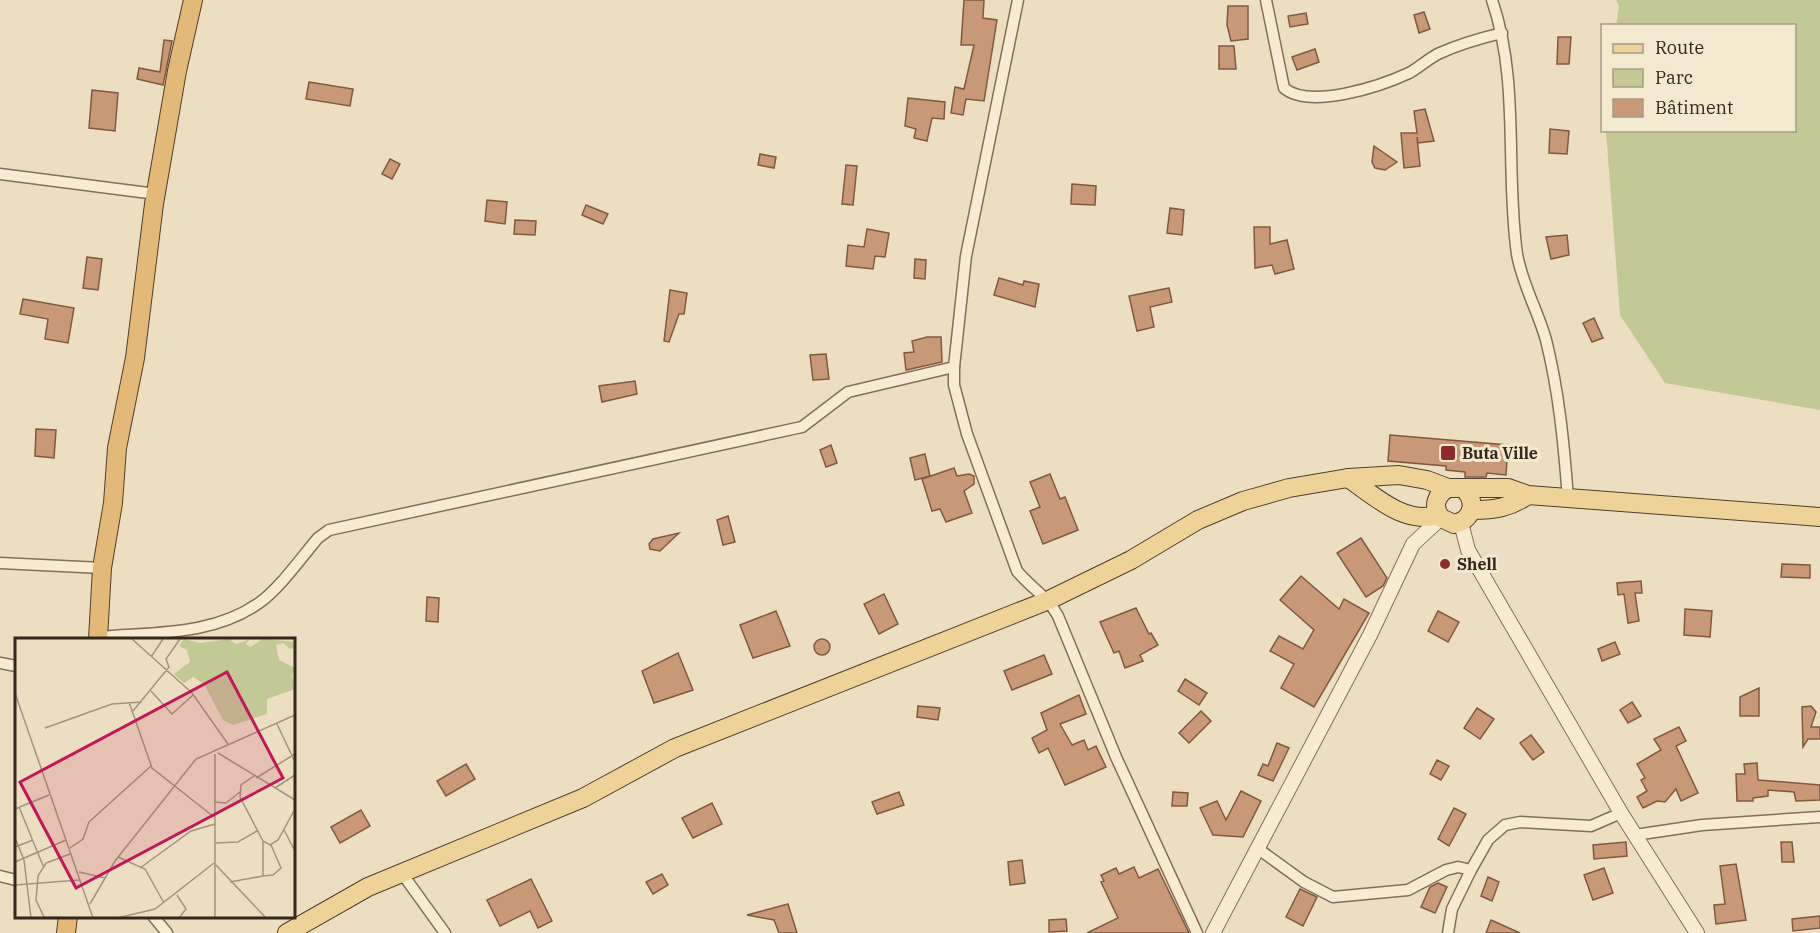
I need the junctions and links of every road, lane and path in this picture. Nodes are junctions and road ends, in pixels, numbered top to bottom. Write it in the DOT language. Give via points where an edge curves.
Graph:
graph roads {
  1 [pos="193,0"];
  2 [pos="1018,0"];
  3 [pos="1266,0"];
  4 [pos="1492,0"];
  5 [pos="1502,33"];
  6 [pos="0,174"];
  7 [pos="156,194"];
  8 [pos="954,367"];
  9 [pos="1348,478"];
  10 [pos="1456,488"];
  11 [pos="1528,495"];
  12 [pos="1568,498"];
  13 [pos="1467,516"];
  14 [pos="1440,517"];
  15 [pos="1820,517"];
  16 [pos="0,563"];
  17 [pos="102,568"];
  18 [pos="1049,600"];
  19 [pos="99,638"];
  20 [pos="0,663"];
  21 [pos="15,666"];
  22 [pos="1621,813"];
  23 [pos="1820,817"];
  24 [pos="1635,835"];
  25 [pos="1257,848"];
  26 [pos="1472,870"];
  27 [pos="401,872"];
  28 [pos="0,876"];
  29 [pos="15,880"];
  30 [pos="68,918"];
  31 [pos="155,918"];
  32 [pos="66,933"];
  33 [pos="167,933"];
  34 [pos="287,933"];
  35 [pos="445,933"];
  36 [pos="1197,933"];
  37 [pos="1213,933"];
  38 [pos="1448,933"];
  39 [pos="1697,933"];
  1 -- 7 [label="highway"];
  2 -- 8 [label="street" via="966,256"];
  3 -- 5 [label="street" via="1284,88 1291,94 1338,96 1385,84 1436,54"];
  4 -- 5 [label="street"];
  5 -- 12 [label="street" via="1512,131 1517,254 1550,360 1562,426"];
  6 -- 7 [label="street"];
  7 -- 17 [label="highway"];
  8 -- 18 [label="street" via="954,385 967,434 1017,571"];
  8 -- 19 [label="street" via="848,392 802,427 329,530 260,602 228,620 196,630"];
  9 -- 10 [label="main road" via="1400,475"];
  9 -- 14 [label="main road" via="1398,512 1424,519"];
  9 -- 18 [label="main road" via="1288,488 1243,501 1198,520 1131,560"];
  10 -- 11 [label="main road" via="1508,488"];
  10 -- 13 [label="main road" via="1473,502"];
  10 -- 14 [label="main road" via="1437,499"];
  11 -- 12 [label="main road"];
  11 -- 13 [label="main road" via="1510,507"];
  12 -- 15 [label="main road"];
  13 -- 14 [label="main road" via="1454,524"];
  13 -- 22 [label="street" via="1467,550"];
  14 -- 25 [label="street" via="1413,544 1370,635"];
  16 -- 17 [label="street"];
  17 -- 19 [label="highway"];
  18 -- 27 [label="main road" via="675,748 583,798"];
  18 -- 36 [label="street"];
  20 -- 21 [label="street"];
  22 -- 24 [label="street"];
  22 -- 26 [label="street" via="1591,826 1520,822 1505,825 1488,840"];
  23 -- 24 [label="street" via="1702,825"];
  24 -- 39 [label="street"];
  25 -- 26 [label="street" via="1304,882 1333,897 1408,890 1446,870"];
  25 -- 37 [label="street"];
  26 -- 38 [label="street" via="1452,909"];
  27 -- 34 [label="main road"];
  27 -- 35 [label="street"];
  28 -- 29 [label="street"];
  30 -- 32 [label="highway"];
  31 -- 33 [label="street"];
}
